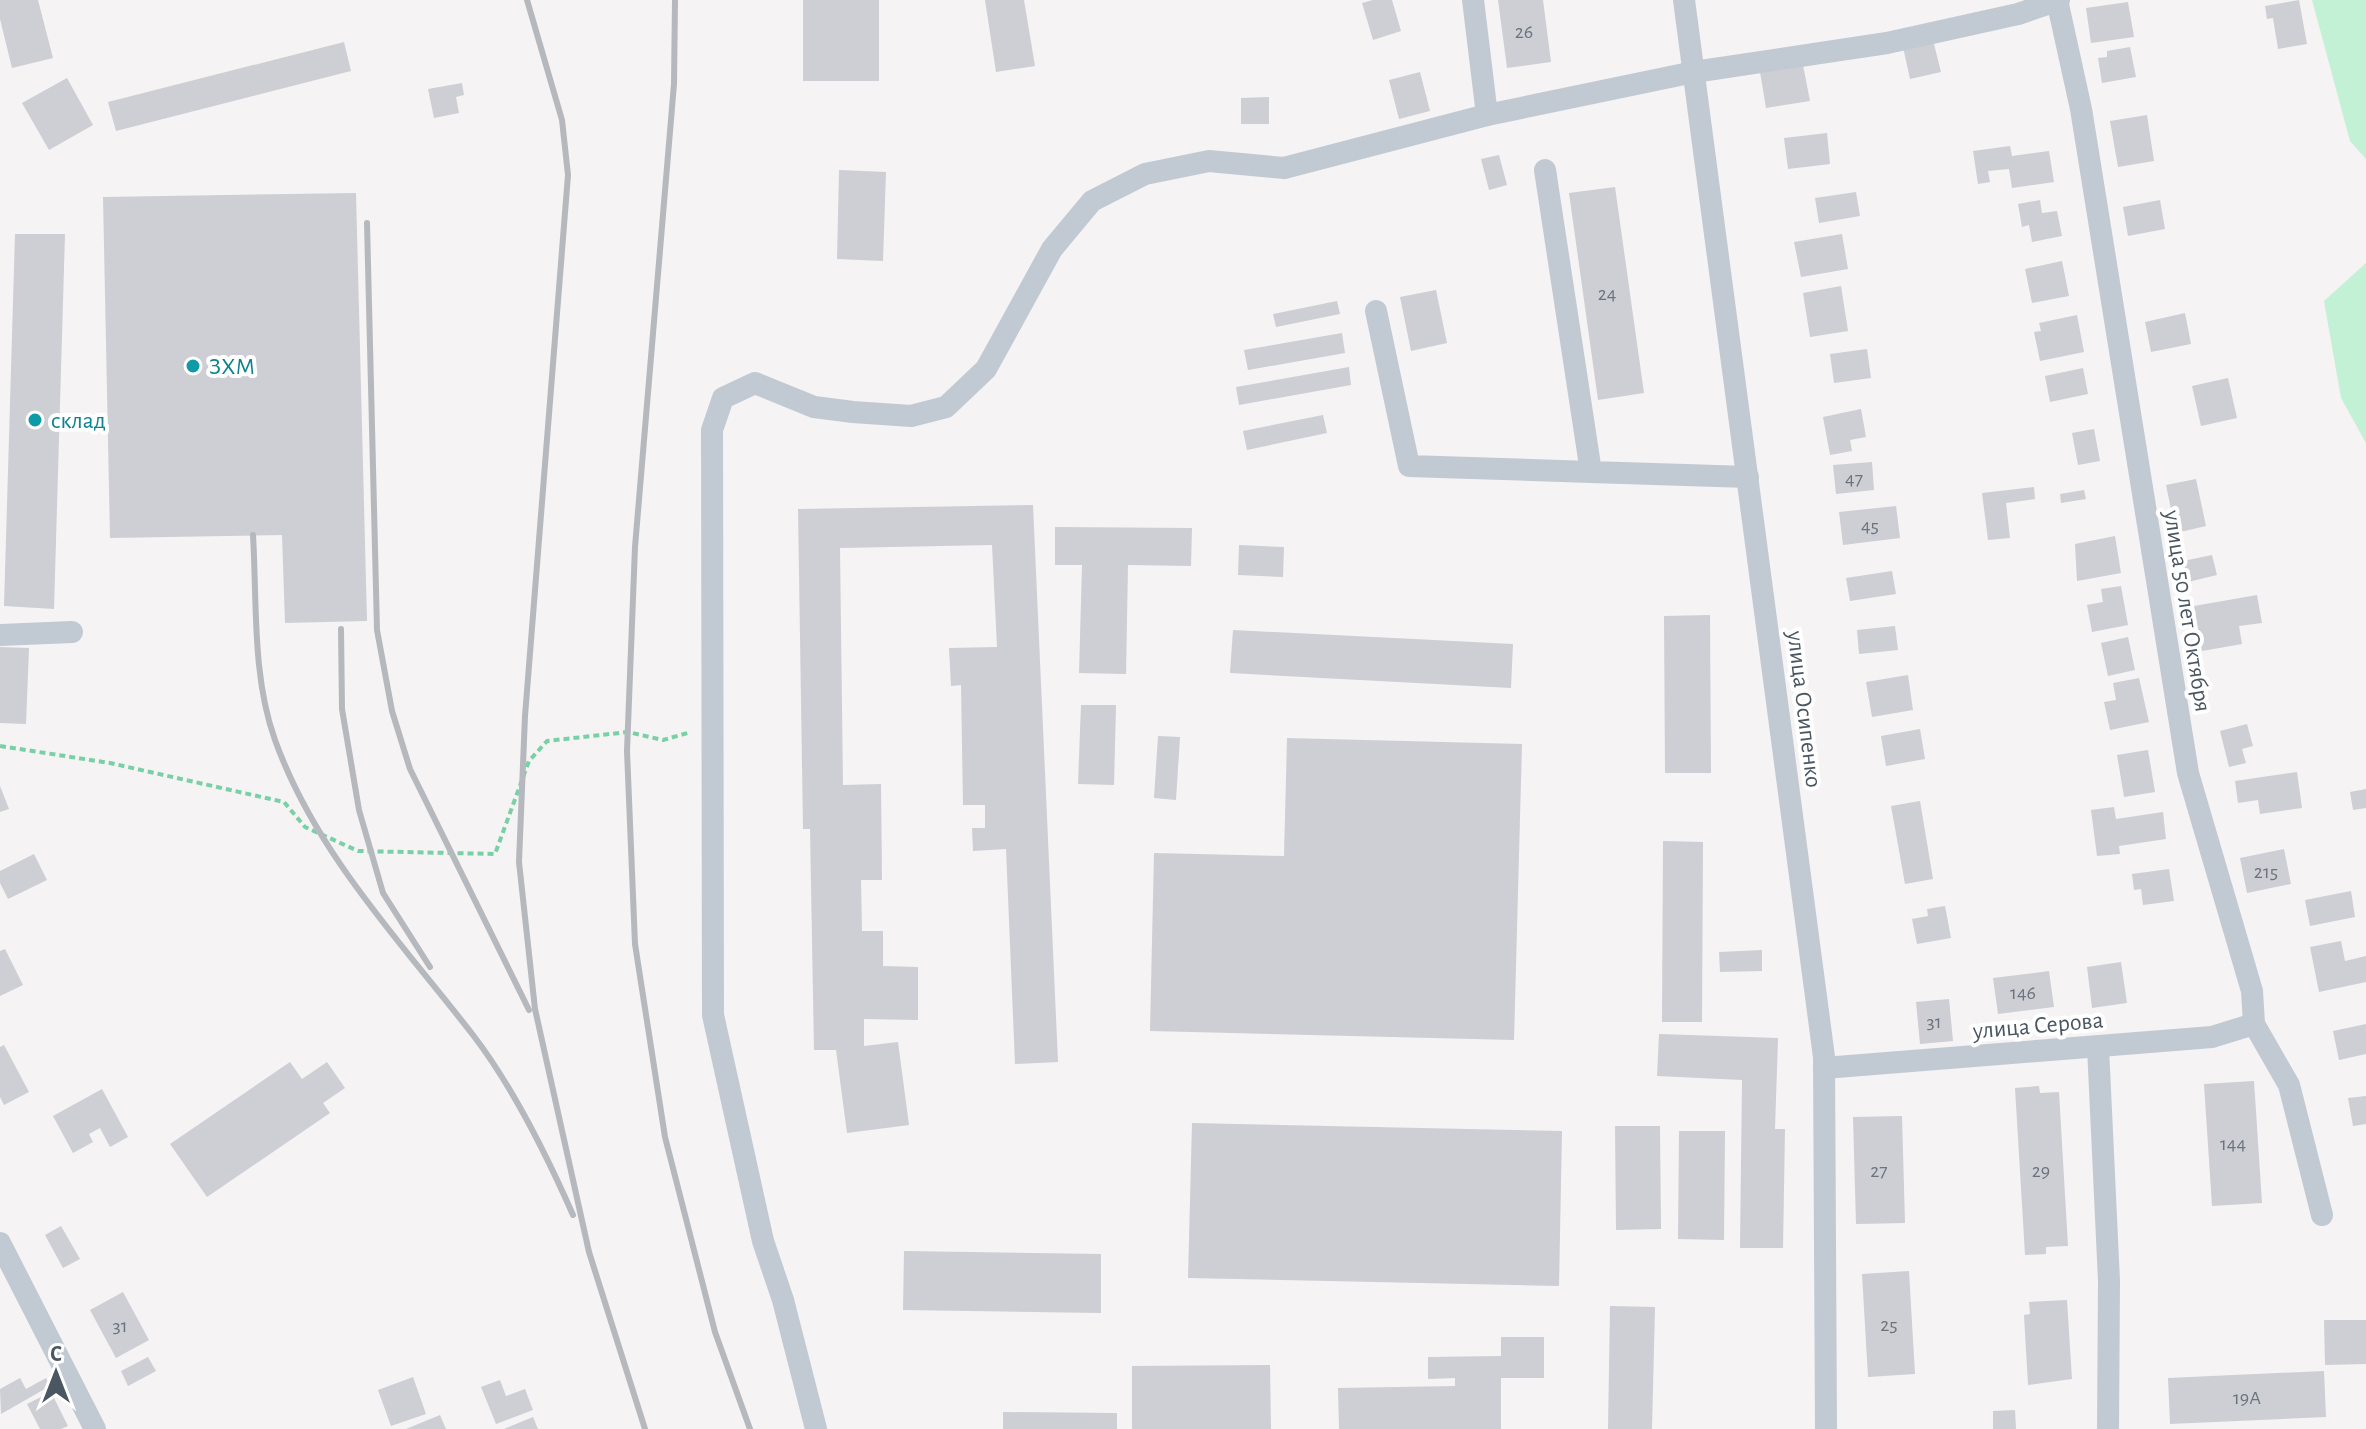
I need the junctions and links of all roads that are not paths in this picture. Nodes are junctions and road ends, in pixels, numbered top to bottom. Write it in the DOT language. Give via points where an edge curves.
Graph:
graph roads {
  1 [pos="1473,0"];
  2 [pos="1684,0"];
  3 [pos="2058,0"];
  4 [pos="1694,72"];
  5 [pos="1487,115"];
  6 [pos="1545,170"];
  7 [pos="1376,311"];
  8 [pos="1591,472"];
  9 [pos="1748,477"];
  10 [pos="72,632"];
  11 [pos="0,635"];
  12 [pos="2254,1024"];
  13 [pos="2098,1047"];
  14 [pos="1824,1068"];
  15 [pos="2322,1215"];
  16 [pos="0,1243"];
  17 [pos="8,1280"];
  18 [pos="95,1429"];
  19 [pos="816,1429"];
  20 [pos="1826,1429"];
  21 [pos="2108,1429"];
  1 -- 5 [label="street"];
  2 -- 4 [label="street, улица Осипенко"];
  3 -- 4 [label="street" via="1887,43"];
  3 -- 12 [label="street, улица 50 лет Октября" via="2081,109 2188,773 2252,991"];
  4 -- 5 [label="street"];
  4 -- 9 [label="street, улица Осипенко"];
  5 -- 19 [label="street" via="1284,168 1209,161 1145,174 1092,201 1052,249 986,369 946,407 911,416 853,412 814,407 755,383 723,398 712,430 713,1015 763,1241"];
  6 -- 8 [label="street"];
  7 -- 8 [label="street" via="1409,466"];
  8 -- 9 [label="street"];
  9 -- 14 [label="street, улица Осипенко"];
  10 -- 11 [label="street"];
  12 -- 13 [label="street, улица Серова" via="2212,1037"];
  12 -- 15 [label="street, улица 50 лет Октября" via="2289,1085"];
  13 -- 14 [label="street, улица Серова"];
  13 -- 21 [label="street" via="2109,1281"];
  14 -- 20 [label="street, улица Осипенко"];
  16 -- 17 [label="street"];
  17 -- 18 [label="street"];
}
